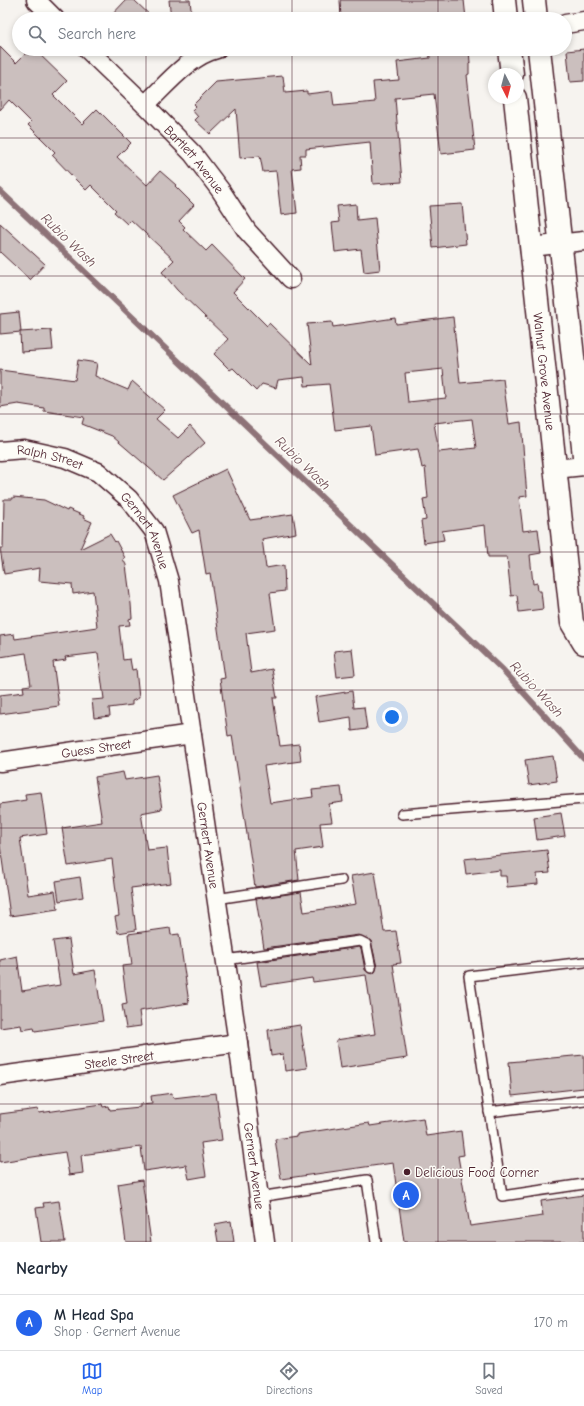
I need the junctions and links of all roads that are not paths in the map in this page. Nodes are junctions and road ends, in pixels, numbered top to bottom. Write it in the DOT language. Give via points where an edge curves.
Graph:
graph roads {
  1 [pos="36,0"];
  2 [pos="504,0"];
  3 [pos="534,0"];
  4 [pos="49,12"];
  5 [pos="505,12"];
  6 [pos="535,12"];
  7 [pos="584,21"];
  8 [pos="572,23"];
  9 [pos="94,56"];
  10 [pos="200,56"];
  11 [pos="510,56"];
  12 [pos="540,56"];
  13 [pos="511,68"];
  14 [pos="516,104"];
  15 [pos="145,105"];
  16 [pos="584,241"];
  17 [pos="560,244"];
  18 [pos="531,247"];
  19 [pos="291,279"];
  20 [pos="0,451"];
  21 [pos="584,456"];
  22 [pos="584,466"];
  23 [pos="555,469"];
  24 [pos="98,472"];
  25 [pos="584,643"];
  26 [pos="192,734"];
  27 [pos="0,762"];
  28 [pos="584,800"];
  29 [pos="402,814"];
  30 [pos="341,880"];
  31 [pos="216,899"];
  32 [pos="225,960"];
  33 [pos="584,962"];
  34 [pos="371,968"];
  35 [pos="238,1043"];
  36 [pos="0,1076"];
  37 [pos="584,1100"];
  38 [pos="489,1112"];
  39 [pos="584,1184"];
  40 [pos="259,1197"];
  41 [pos="266,1242"];
  42 [pos="376,1242"];
  1 -- 4 [label="street"];
  2 -- 5 [label="main road"];
  3 -- 6 [label="main road"];
  7 -- 8 [label="street"];
  9 -- 15 [label="street, Bartlett Avenue"];
  10 -- 15 [label="street"];
  11 -- 13 [label="main road"];
  12 -- 17 [label="main road"];
  14 -- 18 [label="main road, Walnut Grove Avenue"];
  15 -- 19 [label="street, Bartlett Avenue" via="193,154 247,231"];
  16 -- 17 [label="street"];
  17 -- 18 [label="street"];
  17 -- 21 [label="main road"];
  18 -- 23 [label="main road, Walnut Grove Avenue"];
  20 -- 24 [label="street, Ralph Street" via="24,449 65,458"];
  22 -- 23 [label="street"];
  23 -- 25 [label="main road, Walnut Grove Avenue" via="572,623"];
  24 -- 26 [label="street, Gernert Avenue" via="129,499 154,531 169,581"];
  26 -- 27 [label="street, Guess Street"];
  26 -- 31 [label="street, Gernert Avenue"];
  28 -- 29 [label="lane"];
  30 -- 31 [label="lane"];
  31 -- 32 [label="street, Gernert Avenue"];
  32 -- 34 [label="lane" via="360,941 366,944"];
  32 -- 35 [label="street, Gernert Avenue"];
  33 -- 38 [label="lane" via="469,976"];
  35 -- 36 [label="street, Steele Street"];
  35 -- 40 [label="street, Gernert Avenue"];
  37 -- 38 [label="lane"];
  38 -- 39 [label="lane" via="502,1196"];
  40 -- 41 [label="street, Gernert Avenue"];
  40 -- 42 [label="lane" via="367,1180"];
}
